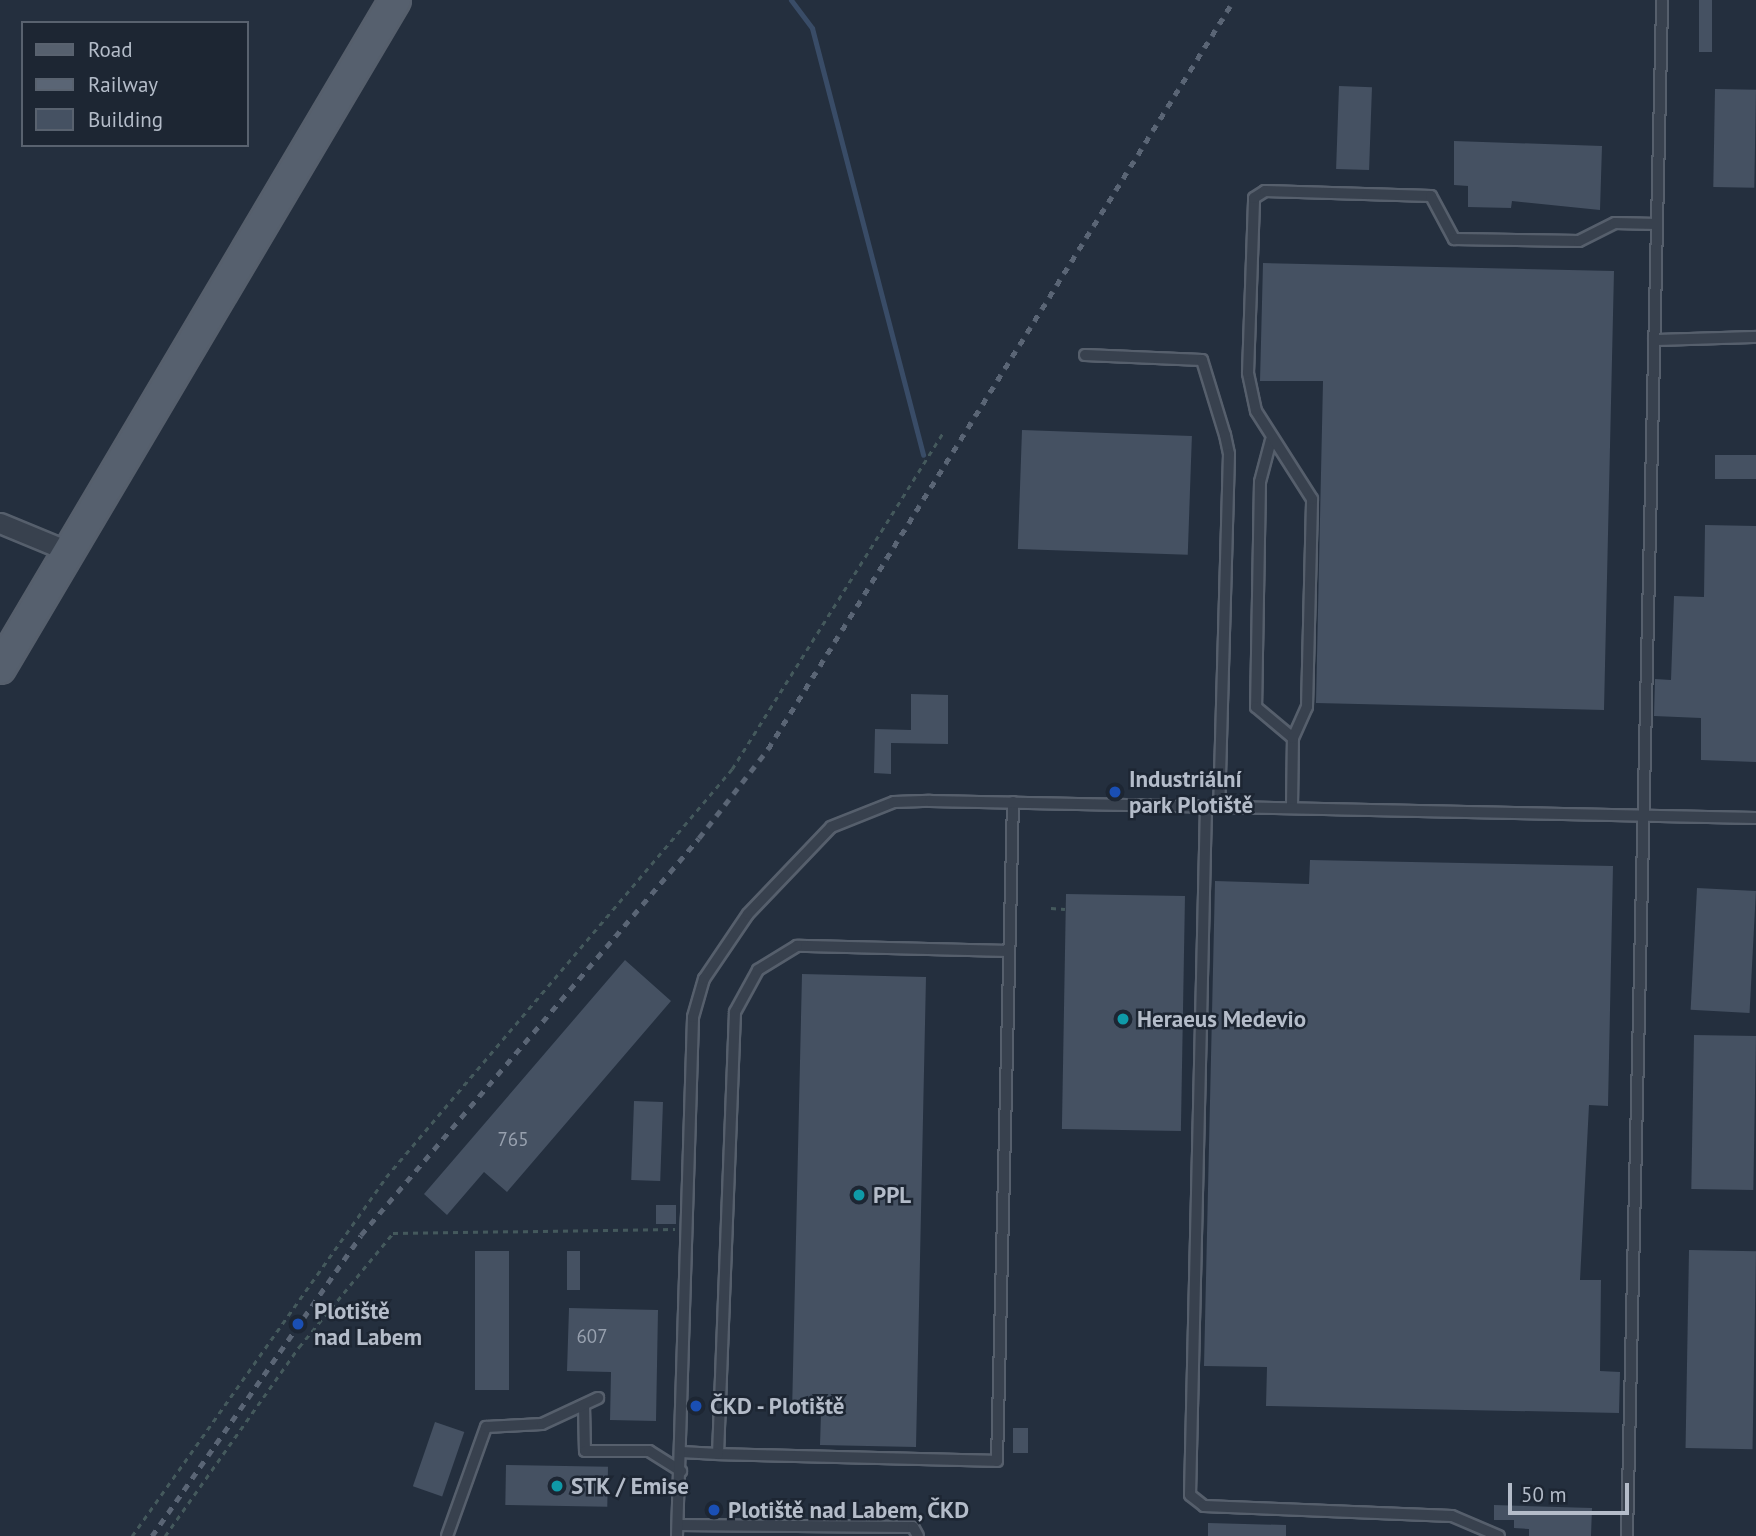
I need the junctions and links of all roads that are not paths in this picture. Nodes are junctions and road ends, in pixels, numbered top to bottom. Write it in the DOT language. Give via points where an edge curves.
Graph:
graph roads {
  1 [pos="395,0"];
  2 [pos="1662,0"];
  3 [pos="1657,224"];
  4 [pos="1756,337"];
  5 [pos="1654,340"];
  6 [pos="1085,355"];
  7 [pos="1271,440"];
  8 [pos="0,523"];
  9 [pos="70,552"];
  10 [pos="0,668"];
  11 [pos="1293,737"];
  12 [pos="1013,802"];
  13 [pos="1206,806"];
  14 [pos="1219,807"];
  15 [pos="1292,807"];
  16 [pos="1640,815"];
  17 [pos="1756,818"];
  18 [pos="1009,951"];
  19 [pos="598,1398"];
  20 [pos="584,1405"];
  21 [pos="681,1452"];
  22 [pos="718,1454"];
  23 [pos="681,1471"];
  24 [pos="678,1530"];
  25 [pos="446,1536"];
  26 [pos="918,1536"];
  27 [pos="1499,1536"];
  28 [pos="1627,1536"];
  1 -- 9 [label="main road"];
  2 -- 3 [label="lane"];
  3 -- 5 [label="lane"];
  3 -- 7 [label="lane" via="1615,223 1579,241 1454,239 1431,196 1265,191 1254,198 1248,373 1256,411"];
  4 -- 5 [label="lane"];
  5 -- 16 [label="lane"];
  6 -- 14 [label="lane" via="1202,360 1225,435 1229,454"];
  7 -- 11 [label="lane" via="1312,499 1307,707"];
  7 -- 11 [label="lane" via="1260,482 1256,707"];
  8 -- 9 [label="street"];
  9 -- 10 [label="main road"];
  11 -- 15 [label="lane"];
  12 -- 13 [label="lane"];
  12 -- 18 [label="lane"];
  12 -- 21 [label="lane" via="894,802 831,827 748,914 704,979 693,1017"];
  13 -- 14 [label="lane"];
  13 -- 27 [label="lane" via="1190,1495 1204,1506 1452,1516"];
  14 -- 15 [label="lane"];
  15 -- 16 [label="lane"];
  16 -- 17 [label="lane"];
  16 -- 28 [label="lane"];
  18 -- 22 [label="lane" via="797,946 758,970 735,1012"];
  18 -- 22 [label="lane" via="997,1461"];
  19 -- 20 [label="lane"];
  20 -- 23 [label="lane" via="585,1451 649,1451"];
  20 -- 25 [label="lane" via="542,1424 486,1427"];
  21 -- 22 [label="lane"];
  21 -- 23 [label="lane"];
  23 -- 24 [label="lane"];
  24 -- 26 [label="lane" via="913,1527"];
}
